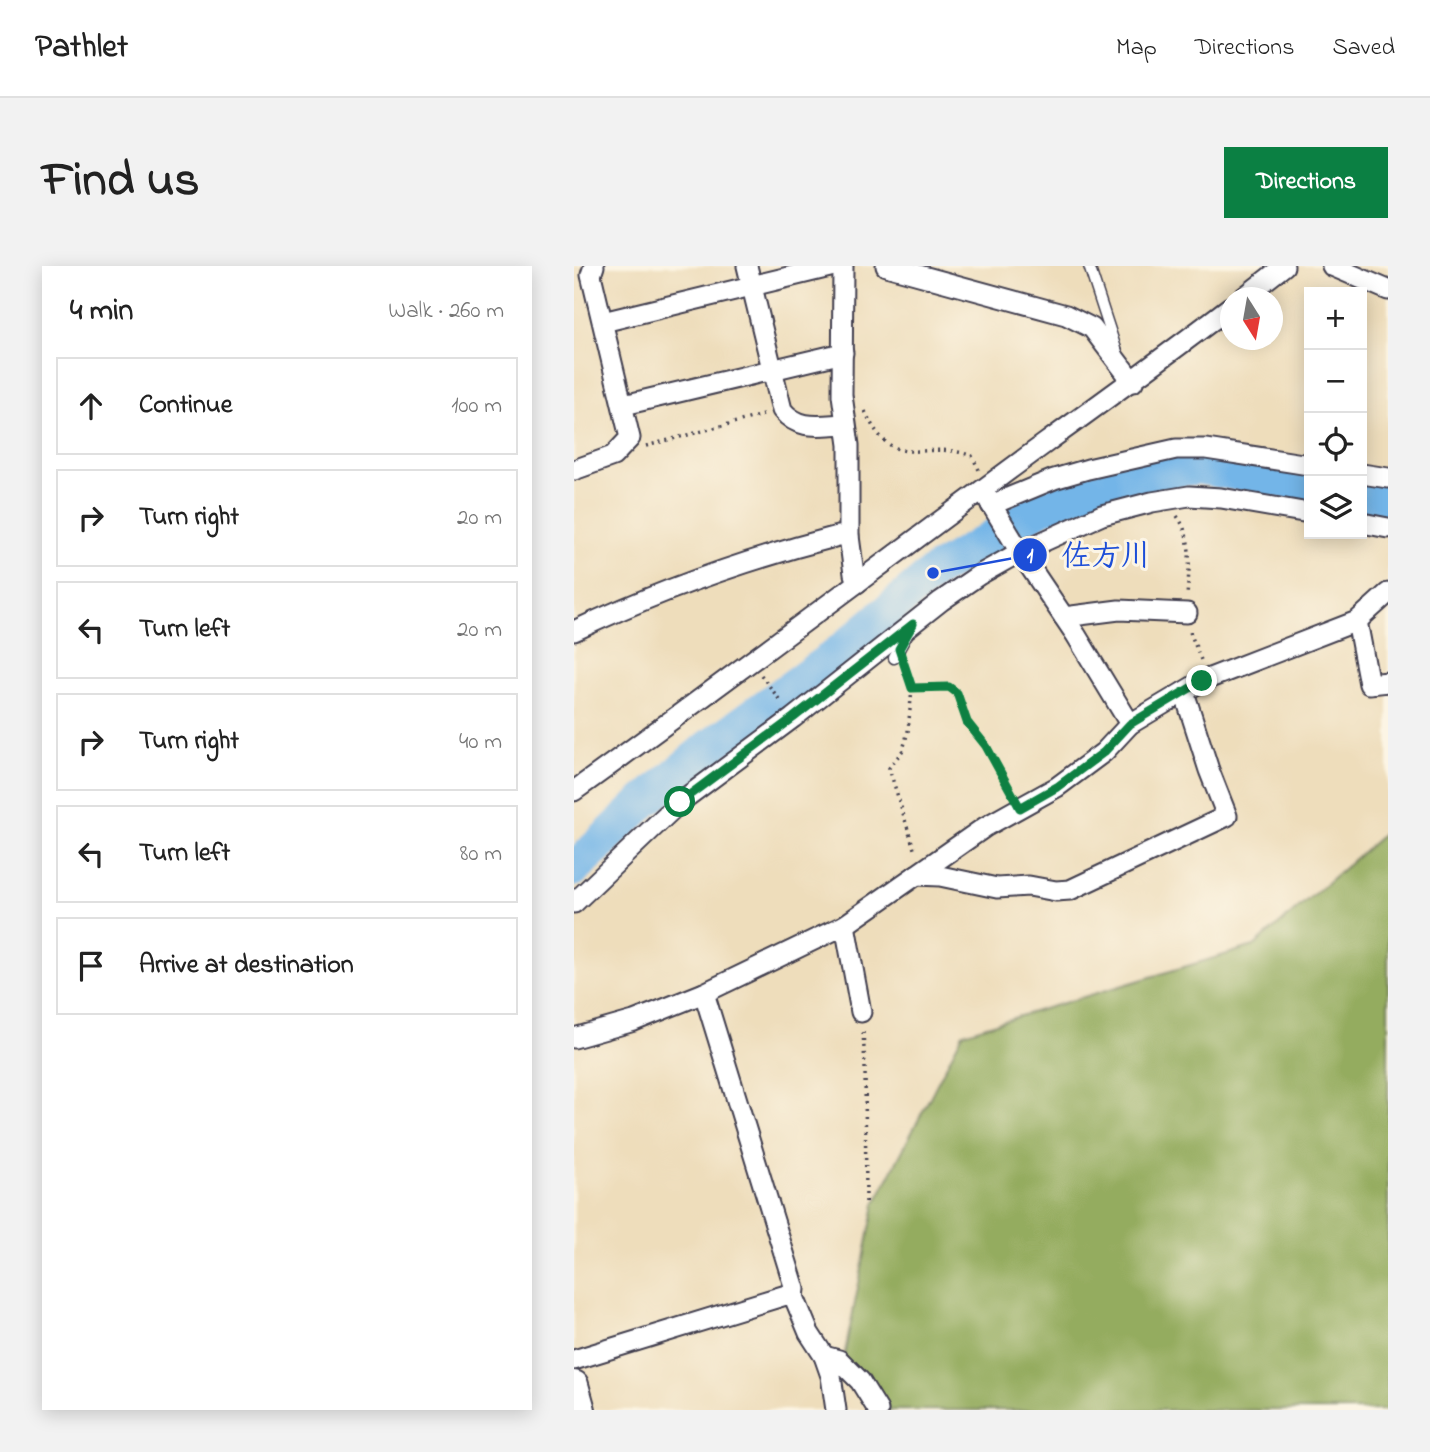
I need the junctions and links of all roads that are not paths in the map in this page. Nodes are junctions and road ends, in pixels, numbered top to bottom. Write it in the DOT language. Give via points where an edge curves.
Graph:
graph roads {
  1 [pos="594,266"];
  2 [pos="747,266"];
  3 [pos="835,266"];
  4 [pos="843,266"];
  5 [pos="886,266"];
  6 [pos="1089,266"];
  7 [pos="1284,266"];
  8 [pos="1332,266"];
  9 [pos="752,286"];
  10 [pos="1257,287"];
  11 [pos="1388,290"];
  12 [pos="1220,314"];
  13 [pos="603,323"];
  14 [pos="842,353"];
  15 [pos="772,369"];
  16 [pos="1127,375"];
  17 [pos="624,405"];
  18 [pos="844,416"];
  19 [pos="1304,464"];
  20 [pos="574,470"];
  21 [pos="1367,475"];
  22 [pos="1388,478"];
  23 [pos="989,498"];
  24 [pos="1304,512"];
  25 [pos="1367,524"];
  26 [pos="1388,528"];
  27 [pos="849,536"];
  28 [pos="1020,552"];
  29 [pos="857,583"];
  30 [pos="1388,593"];
  31 [pos="1187,613"];
  32 [pos="1063,617"];
  33 [pos="1357,621"];
  34 [pos="913,624"];
  35 [pos="574,631"];
  36 [pos="897,654"];
  37 [pos="1388,682"];
  38 [pos="1184,692"];
  39 [pos="1130,724"];
  40 [pos="574,791"];
  41 [pos="918,873"];
  42 [pos="574,903"];
  43 [pos="845,925"];
  44 [pos="704,993"];
  45 [pos="861,1012"];
  46 [pos="574,1038"];
  47 [pos="794,1297"];
  48 [pos="824,1356"];
  49 [pos="574,1360"];
  50 [pos="574,1385"];
  51 [pos="581,1410"];
  52 [pos="836,1410"];
  53 [pos="878,1410"];
  1 -- 13 [label="street" via="591,275"];
  2 -- 9 [label="street"];
  3 -- 4 [label="street"];
  3 -- 9 [label="street"];
  4 -- 14 [label="street"];
  5 -- 16 [label="street" via="1066,315 1092,328"];
  6 -- 16 [label="lane"];
  7 -- 10 [label="street"];
  8 -- 11 [label="street"];
  9 -- 13 [label="street"];
  9 -- 15 [label="street"];
  12 -- 16 [label="street"];
  13 -- 17 [label="street"];
  14 -- 15 [label="street"];
  14 -- 18 [label="street"];
  15 -- 17 [label="street"];
  15 -- 18 [label="street" via="782,411 791,421 802,425"];
  16 -- 23 [label="street"];
  17 -- 20 [label="street" via="631,438 613,456"];
  18 -- 27 [label="street" via="849,445"];
  19 -- 23 [label="street" via="1206,449 1176,449"];
  21 -- 22 [label="street"];
  23 -- 28 [label="street"];
  23 -- 29 [label="street"];
  24 -- 28 [label="street" via="1189,496 1102,515"];
  25 -- 26 [label="street"];
  27 -- 29 [label="street"];
  27 -- 35 [label="street" via="766,556"];
  28 -- 32 [label="street"];
  28 -- 34 [label="street" via="979,575"];
  29 -- 40 [label="street"];
  30 -- 33 [label="street"];
  31 -- 32 [label="street" via="1119,610"];
  32 -- 39 [label="street"];
  33 -- 37 [label="street" via="1369,684"];
  33 -- 38 [label="street"];
  34 -- 36 [label="lane"];
  34 -- 42 [label="street" via="680,802"];
  38 -- 39 [label="street"];
  38 -- 41 [label="street" via="1227,816 1070,890 997,888"];
  39 -- 41 [label="street" via="1104,752 1057,787 985,827"];
  41 -- 43 [label="street"];
  43 -- 44 [label="street"];
  43 -- 45 [label="street"];
  44 -- 46 [label="street" via="634,1021"];
  44 -- 47 [label="street"];
  47 -- 48 [label="street"];
  47 -- 49 [label="street" via="786,1295"];
  48 -- 52 [label="street"];
  48 -- 53 [label="street" via="839,1360 860,1381"];
  50 -- 51 [label="street"];
}
